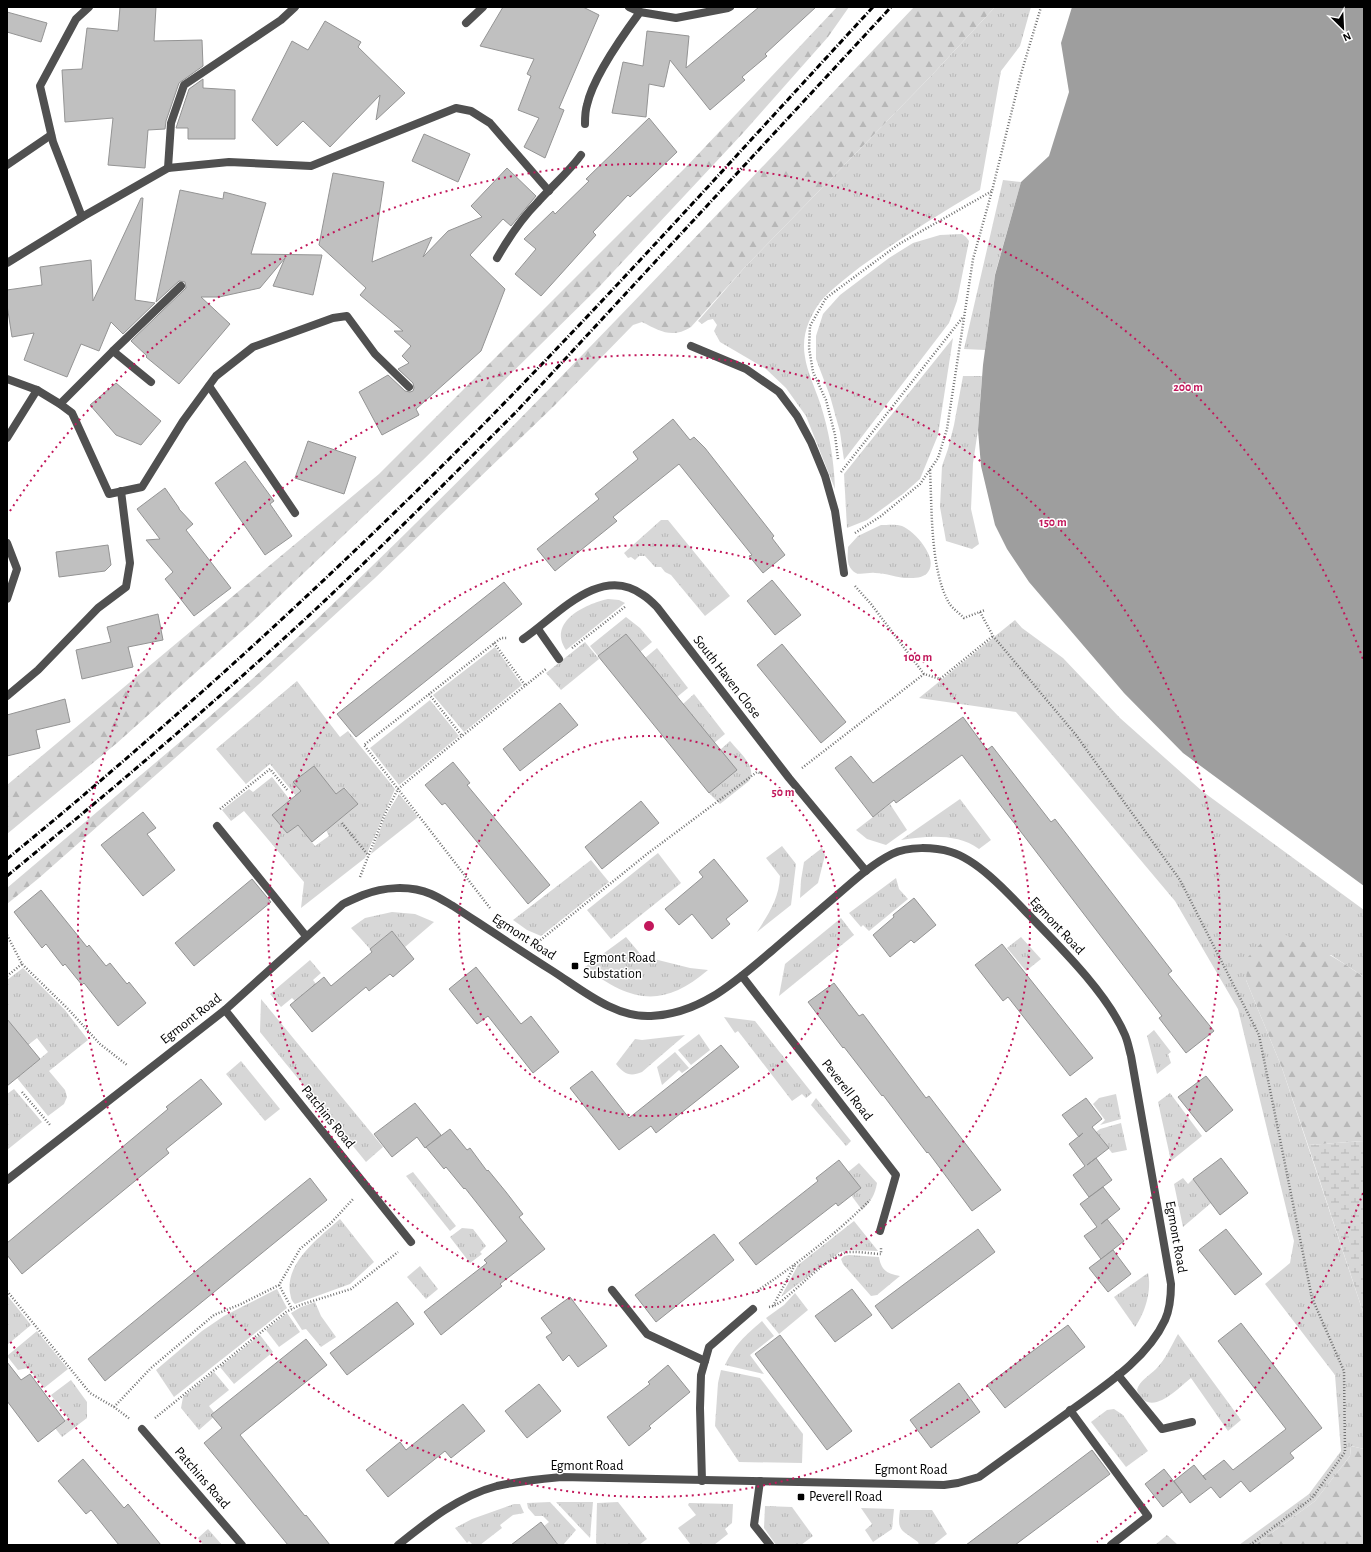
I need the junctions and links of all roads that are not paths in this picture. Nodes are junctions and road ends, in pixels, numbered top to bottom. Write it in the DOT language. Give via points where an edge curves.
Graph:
graph roads {
  1 [pos="89,7"];
  2 [pos="295,7"];
  3 [pos="483,7"];
  4 [pos="629,7"];
  5 [pos="730,7"];
  6 [pos="640,12"];
  7 [pos="466,23"];
  8 [pos="585,124"];
  9 [pos="51,135"];
  10 [pos="581,155"];
  11 [pos="7,165"];
  12 [pos="168,168"];
  13 [pos="549,191"];
  14 [pos="82,217"];
  15 [pos="497,258"];
  16 [pos="7,263"];
  17 [pos="181,286"];
  18 [pos="691,346"];
  19 [pos="113,351"];
  20 [pos="7,379"];
  21 [pos="151,382"];
  22 [pos="209,386"];
  23 [pos="409,387"];
  24 [pos="37,390"];
  25 [pos="60,404"];
  26 [pos="7,438"];
  27 [pos="121,491"];
  28 [pos="295,513"];
  29 [pos="7,543"];
  30 [pos="844,573"];
  31 [pos="7,599"];
  32 [pos="538,629"];
  33 [pos="523,639"];
  34 [pos="559,659"];
  35 [pos="7,696"];
  36 [pos="217,826"];
  37 [pos="866,871"];
  38 [pos="306,936"];
  39 [pos="742,976"];
  40 [pos="225,1010"];
  41 [pos="7,1180"];
  42 [pos="880,1231"];
  43 [pos="411,1242"];
  44 [pos="612,1290"];
  45 [pos="753,1309"];
  46 [pos="705,1360"];
  47 [pos="1118,1376"];
  48 [pos="1070,1410"];
  49 [pos="1192,1422"];
  50 [pos="142,1429"];
  51 [pos="702,1481"];
  52 [pos="760,1481"];
  53 [pos="242,1545"];
  54 [pos="398,1545"];
  55 [pos="770,1545"];
  56 [pos="1111,1545"];
  1 -- 9 [label="street" via="76,19 40,86"];
  2 -- 12 [label="street" via="281,20 184,85 171,123"];
  3 -- 7 [label="street"];
  4 -- 6 [label="street"];
  5 -- 6 [label="street" via="676,18"];
  6 -- 8 [label="street" via="595,82 587,105"];
  9 -- 11 [label="street"];
  9 -- 14 [label="street"];
  10 -- 13 [label="street"];
  12 -- 13 [label="street" via="229,162 311,166 456,108 471,111 490,124"];
  12 -- 14 [label="street"];
  13 -- 15 [label="street" via="510,235"];
  14 -- 16 [label="street"];
  17 -- 19 [label="street"];
  18 -- 30 [label="street" via="746,369 779,392 797,416 825,476 835,511"];
  19 -- 21 [label="street"];
  19 -- 25 [label="street"];
  20 -- 24 [label="street"];
  22 -- 23 [label="street" via="216,376 253,347 333,318 347,316 375,354"];
  22 -- 27 [label="street" via="183,421 142,486"];
  22 -- 28 [label="street"];
  24 -- 25 [label="street"];
  24 -- 26 [label="street"];
  25 -- 27 [label="street" via="72,413 109,494"];
  27 -- 35 [label="street" via="130,563 126,587 98,608 38,670"];
  29 -- 31 [label="street" via="17,569"];
  32 -- 33 [label="street, South Haven Close"];
  32 -- 34 [label="street"];
  32 -- 37 [label="street, South Haven Close" via="584,593 601,586 620,585 643,594 657,607 789,778"];
  36 -- 38 [label="street"];
  37 -- 39 [label="street, Egmont Road"];
  37 -- 47 [label="street, Egmont Road" via="893,854 906,850 936,849 966,858 998,883 1059,947 1104,1000 1122,1030 1131,1056 1171,1296 1168,1311 1160,1328 1141,1353"];
  38 -- 39 [label="street, Egmont Road" via="343,904 363,895 403,888 430,894 453,906 602,1003 632,1015 681,1012 708,1000"];
  38 -- 40 [label="street, Egmont Road"];
  39 -- 42 [label="street, Peverell Road" via="896,1175"];
  40 -- 41 [label="street, Egmont Road"];
  40 -- 43 [label="street, Patchins Road"];
  44 -- 46 [label="street" via="647,1334"];
  45 -- 46 [label="street" via="709,1347"];
  46 -- 51 [label="street" via="701,1375 700,1408"];
  47 -- 48 [label="street, Egmont Road"];
  47 -- 49 [label="street" via="1162,1429"];
  48 -- 52 [label="street, Egmont Road" via="979,1477 958,1483 944,1485"];
  48 -- 56 [label="street" via="1148,1516"];
  50 -- 53 [label="street, Patchins Road"];
  51 -- 52 [label="street, Egmont Road"];
  51 -- 54 [label="street, Egmont Road" via="561,1477 498,1486 466,1497 441,1512"];
  52 -- 55 [label="street" via="754,1525"];
}
